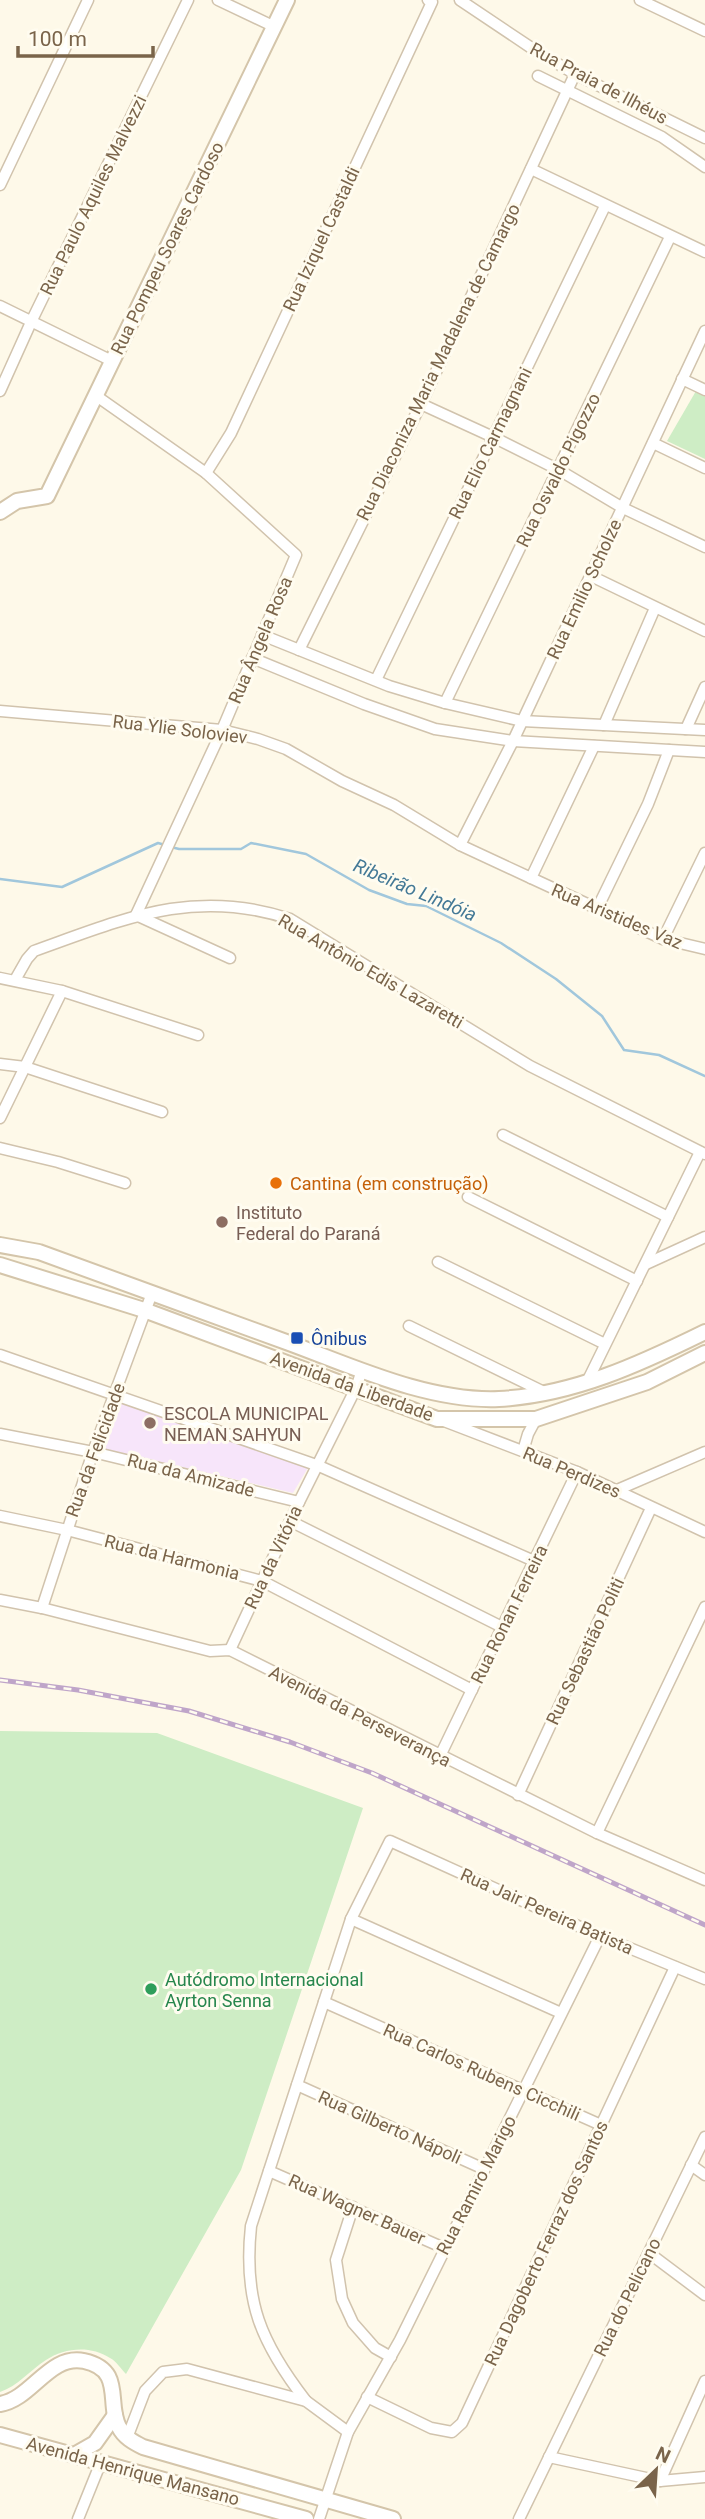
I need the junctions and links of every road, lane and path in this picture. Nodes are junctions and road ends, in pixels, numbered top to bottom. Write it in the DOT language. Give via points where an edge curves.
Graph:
graph roads {
  1 [pos="88,0"];
  2 [pos="188,0"];
  3 [pos="218,0"];
  4 [pos="288,0"];
  5 [pos="460,0"];
  6 [pos="640,0"];
  7 [pos="430,1"];
  8 [pos="275,27"];
  9 [pos="705,31"];
  10 [pos="575,74"];
  11 [pos="538,76"];
  12 [pos="567,90"];
  13 [pos="705,138"];
  14 [pos="705,166"];
  15 [pos="531,169"];
  16 [pos="0,185"];
  17 [pos="605,206"];
  18 [pos="670,237"];
  19 [pos="705,252"];
  20 [pos="0,306"];
  21 [pos="32,320"];
  22 [pos="705,331"];
  23 [pos="112,361"];
  24 [pos="682,379"];
  25 [pos="705,390"];
  26 [pos="0,391"];
  27 [pos="96,395"];
  28 [pos="421,404"];
  29 [pos="493,437"];
  30 [pos="653,443"];
  31 [pos="705,468"];
  32 [pos="559,470"];
  33 [pos="206,473"];
  34 [pos="622,508"];
  35 [pos="0,512"];
  36 [pos="705,547"];
  37 [pos="591,576"];
  38 [pos="655,608"];
  39 [pos="705,631"];
  40 [pos="262,635"];
  41 [pos="299,650"];
  42 [pos="252,658"];
  43 [pos="376,680"];
  44 [pos="705,687"];
  45 [pos="445,702"];
  46 [pos="0,711"];
  47 [pos="522,721"];
  48 [pos="604,725"];
  49 [pos="685,729"];
  50 [pos="222,730"];
  51 [pos="705,730"];
  52 [pos="513,741"];
  53 [pos="594,746"];
  54 [pos="669,750"];
  55 [pos="705,752"];
  56 [pos="460,845"];
  57 [pos="705,853"];
  58 [pos="531,878"];
  59 [pos="597,908"];
  60 [pos="136,915"];
  61 [pos="663,939"];
  62 [pos="705,949"];
  63 [pos="230,958"];
  64 [pos="0,978"];
  65 [pos="15,980"];
  66 [pos="62,990"];
  67 [pos="198,1035"];
  68 [pos="0,1064"];
  69 [pos="24,1068"];
  70 [pos="162,1112"];
  71 [pos="0,1118"];
  72 [pos="503,1136"];
  73 [pos="0,1148"];
  74 [pos="703,1153"];
  75 [pos="125,1183"];
  76 [pos="468,1197"];
  77 [pos="668,1217"];
  78 [pos="705,1237"];
  79 [pos="0,1245"];
  80 [pos="438,1262"];
  81 [pos="646,1264"];
  82 [pos="0,1265"];
  83 [pos="637,1281"];
  84 [pos="152,1293"];
  85 [pos="144,1310"];
  86 [pos="409,1326"];
  87 [pos="705,1332"];
  88 [pos="605,1344"];
  89 [pos="705,1353"];
  90 [pos="0,1355"];
  91 [pos="362,1370"];
  92 [pos="587,1382"];
  93 [pos="356,1388"];
  94 [pos="546,1393"];
  95 [pos="116,1394"];
  96 [pos="437,1419"];
  97 [pos="536,1419"];
  98 [pos="0,1434"];
  99 [pos="523,1451"];
  100 [pos="93,1452"];
  101 [pos="705,1452"];
  102 [pos="318,1466"];
  103 [pos="577,1472"];
  104 [pos="617,1490"];
  105 [pos="299,1502"];
  106 [pos="651,1508"];
  107 [pos="0,1516"];
  108 [pos="290,1521"];
  109 [pos="67,1530"];
  110 [pos="705,1532"];
  111 [pos="534,1561"];
  112 [pos="262,1581"];
  113 [pos="0,1600"];
  114 [pos="705,1607"];
  115 [pos="42,1608"];
  116 [pos="502,1627"];
  117 [pos="230,1650"];
  118 [pos="472,1690"];
  119 [pos="440,1756"];
  120 [pos="518,1795"];
  121 [pos="597,1833"];
  122 [pos="705,1880"];
  123 [pos="351,1919"];
  124 [pos="600,1936"];
  125 [pos="675,1967"];
  126 [pos="705,1979"];
  127 [pos="324,2002"];
  128 [pos="561,2013"];
  129 [pos="297,2085"];
  130 [pos="523,2091"];
  131 [pos="601,2125"];
  132 [pos="705,2137"];
  133 [pos="691,2165"];
  134 [pos="484,2169"];
  135 [pos="269,2171"];
  136 [pos="705,2175"];
  137 [pos="353,2207"];
  138 [pos="444,2248"];
  139 [pos="649,2253"];
  140 [pos="705,2295"];
  141 [pos="391,2357"];
  142 [pos="705,2381"];
  143 [pos="367,2397"];
  144 [pos="306,2402"];
  145 [pos="0,2403"];
  146 [pos="115,2415"];
  147 [pos="348,2432"];
  148 [pos="0,2435"];
  149 [pos="127,2438"];
  150 [pos="74,2455"];
  151 [pos="549,2457"];
  152 [pos="101,2462"];
  153 [pos="705,2477"];
  154 [pos="660,2481"];
  155 [pos="326,2500"];
  156 [pos="78,2519"];
  157 [pos="306,2519"];
  158 [pos="319,2519"];
  159 [pos="393,2519"];
  160 [pos="519,2519"];
  1 -- 16 [label="street"];
  2 -- 21 [label="street, Rua Paulo Aquiles Malvezzi"];
  3 -- 8 [label="street"];
  4 -- 8 [label="street, Rua Pompeu Soares Cardoso"];
  5 -- 10 [label="street, Rua Praia de Ilhéus"];
  6 -- 9 [label="street"];
  7 -- 33 [label="street, Rua Iziquel Castaldi" via="231,433"];
  8 -- 23 [label="street, Rua Pompeu Soares Cardoso"];
  10 -- 12 [label="street, Rua Diaconiza Maria Madalena de Camargo"];
  10 -- 13 [label="street, Rua Praia de Ilhéus"];
  11 -- 12 [label="street"];
  12 -- 14 [label="street" via="662,137"];
  12 -- 15 [label="street, Rua Diaconiza Maria Madalena de Camargo"];
  15 -- 17 [label="street"];
  15 -- 28 [label="street, Rua Diaconiza Maria Madalena de Camargo"];
  17 -- 18 [label="street"];
  17 -- 29 [label="street, Rua Elio Carmagnani"];
  18 -- 19 [label="street"];
  18 -- 32 [label="street, Rua Osvaldo Pigozzo"];
  20 -- 21 [label="street"];
  21 -- 23 [label="street"];
  21 -- 26 [label="street, Rua Paulo Aquiles Malvezzi"];
  22 -- 24 [label="street, Rua Emilio Scholze"];
  23 -- 27 [label="street, Rua Pompeu Soares Cardoso"];
  24 -- 25 [label="street"];
  24 -- 30 [label="street, Rua Emilio Scholze"];
  27 -- 33 [label="street"];
  27 -- 35 [label="street, Rua Pompeu Soares Cardoso" via="53,500 17,501"];
  28 -- 29 [label="street"];
  28 -- 41 [label="street, Rua Diaconiza Maria Madalena de Camargo"];
  29 -- 32 [label="street"];
  29 -- 43 [label="street, Rua Elio Carmagnani"];
  30 -- 31 [label="street"];
  30 -- 34 [label="street, Rua Emilio Scholze"];
  32 -- 34 [label="street"];
  32 -- 45 [label="street, Rua Osvaldo Pigozzo"];
  33 -- 40 [label="street, Rua Ângela Rosa" via="296,555"];
  34 -- 36 [label="street"];
  34 -- 37 [label="street, Rua Emilio Scholze"];
  37 -- 38 [label="street"];
  37 -- 47 [label="street, Rua Emilio Scholze"];
  38 -- 39 [label="street"];
  38 -- 48 [label="street"];
  40 -- 41 [label="street"];
  40 -- 42 [label="street, Rua Ângela Rosa"];
  41 -- 43 [label="street"];
  42 -- 50 [label="street, Rua Ângela Rosa"];
  42 -- 52 [label="street" via="435,729"];
  43 -- 45 [label="street"];
  44 -- 49 [label="street"];
  45 -- 47 [label="street"];
  46 -- 50 [label="street, Rua Ylie Soloviev"];
  47 -- 48 [label="street"];
  47 -- 52 [label="street, Rua Emilio Scholze"];
  48 -- 49 [label="street"];
  49 -- 51 [label="street"];
  50 -- 56 [label="street, Rua Ylie Soloviev" via="286,749"];
  50 -- 60 [label="street, Rua Ângela Rosa"];
  52 -- 53 [label="street"];
  52 -- 56 [label="street, Rua Emilio Scholze"];
  53 -- 54 [label="street"];
  53 -- 58 [label="street"];
  54 -- 55 [label="street"];
  54 -- 59 [label="street"];
  56 -- 58 [label="street, Rua Ylie Soloviev"];
  57 -- 61 [label="street"];
  58 -- 59 [label="street, Rua Aristides Vaz"];
  59 -- 61 [label="street, Rua Aristides Vaz"];
  60 -- 63 [label="street"];
  60 -- 65 [label="street, Rua Antônio Edis Lazaretti" via="34,951"];
  60 -- 74 [label="street, Rua Antônio Edis Lazaretti" via="181,906 260,909 290,919 530,1066"];
  61 -- 62 [label="street, Rua Aristides Vaz"];
  64 -- 65 [label="street"];
  65 -- 66 [label="street"];
  66 -- 67 [label="street"];
  66 -- 69 [label="street"];
  68 -- 69 [label="street"];
  69 -- 70 [label="street"];
  69 -- 71 [label="street"];
  72 -- 77 [label="street"];
  73 -- 75 [label="street"];
  74 -- 77 [label="street"];
  76 -- 83 [label="street"];
  77 -- 81 [label="street"];
  78 -- 81 [label="street"];
  79 -- 84 [label="street, Avenida da Liberdade" via="39,1252"];
  80 -- 88 [label="street"];
  81 -- 83 [label="street"];
  82 -- 85 [label="street, Avenida da Liberdade"];
  83 -- 88 [label="street"];
  84 -- 85 [label="street, Rua da Felicidade"];
  84 -- 91 [label="street, Avenida da Liberdade"];
  85 -- 93 [label="street, Avenida da Liberdade"];
  85 -- 95 [label="street, Rua da Felicidade"];
  86 -- 94 [label="street"];
  87 -- 92 [label="street, Avenida da Liberdade" via="636,1366"];
  88 -- 92 [label="street"];
  89 -- 97 [label="street, Avenida da Liberdade" via="647,1382"];
  90 -- 95 [label="street"];
  91 -- 93 [label="street, Rua da Vitória"];
  91 -- 94 [label="street, Avenida da Liberdade" via="459,1398"];
  92 -- 94 [label="street, Avenida da Liberdade"];
  93 -- 96 [label="street, Avenida da Liberdade"];
  93 -- 102 [label="street, Rua da Vitória"];
  95 -- 100 [label="street, Rua da Felicidade"];
  95 -- 102 [label="street"];
  96 -- 97 [label="street, Avenida da Liberdade"];
  96 -- 99 [label="street, Rua Perdizes"];
  97 -- 99 [label="street"];
  98 -- 100 [label="street, Rua da Amizade"];
  99 -- 103 [label="street, Rua Perdizes"];
  100 -- 105 [label="street, Rua da Amizade"];
  100 -- 109 [label="street, Rua da Felicidade"];
  101 -- 104 [label="street"];
  102 -- 105 [label="street, Rua da Vitória"];
  102 -- 111 [label="street"];
  103 -- 104 [label="street, Rua Perdizes"];
  103 -- 111 [label="street, Rua Ronan Ferreira"];
  104 -- 106 [label="street, Rua Perdizes"];
  105 -- 108 [label="street, Rua da Vitória"];
  106 -- 110 [label="street, Rua Perdizes"];
  106 -- 120 [label="street, Rua Sebastião Politi"];
  107 -- 109 [label="street, Rua da Harmonia"];
  108 -- 112 [label="street, Rua da Vitória"];
  108 -- 116 [label="street"];
  109 -- 112 [label="street, Rua da Harmonia"];
  109 -- 115 [label="street, Rua da Felicidade"];
  111 -- 116 [label="street, Rua Ronan Ferreira"];
  112 -- 117 [label="street, Rua da Vitória"];
  112 -- 118 [label="street, Rua da Harmonia"];
  113 -- 115 [label="street, Avenida da Perseverança"];
  114 -- 121 [label="street"];
  115 -- 117 [label="street, Avenida da Perseverança" via="210,1651"];
  116 -- 118 [label="street, Rua Ronan Ferreira"];
  117 -- 119 [label="street, Avenida da Perseverança"];
  118 -- 119 [label="street, Rua Ronan Ferreira"];
  119 -- 120 [label="street, Avenida da Perseverança"];
  120 -- 121 [label="street, Avenida da Perseverança"];
  121 -- 122 [label="street, Avenida da Perseverança"];
  123 -- 124 [label="street, Rua Jair Pereira Batista" via="390,1841"];
  123 -- 127 [label="street"];
  123 -- 128 [label="street"];
  124 -- 125 [label="street, Rua Jair Pereira Batista"];
  124 -- 128 [label="street, Rua Ramiro Marigo"];
  125 -- 126 [label="street, Rua Jair Pereira Batista"];
  125 -- 131 [label="street, Rua Dagoberto Ferraz dos Santos"];
  127 -- 129 [label="street"];
  127 -- 130 [label="street, Rua Carlos Rubens Cicchili"];
  128 -- 130 [label="street, Rua Ramiro Marigo"];
  129 -- 134 [label="street, Rua Gilberto Nápoli"];
  129 -- 135 [label="street"];
  130 -- 131 [label="street, Rua Carlos Rubens Cicchili"];
  130 -- 134 [label="street, Rua Ramiro Marigo"];
  131 -- 143 [label="street, Rua Dagoberto Ferraz dos Santos" via="462,2423 452,2431 431,2428"];
  132 -- 133 [label="street, Rua do Pelicano"];
  133 -- 136 [label="street"];
  133 -- 139 [label="street, Rua do Pelicano"];
  134 -- 138 [label="street, Rua Ramiro Marigo"];
  135 -- 137 [label="street, Rua Wagner Bauer"];
  135 -- 144 [label="street" via="251,2226 248,2277 252,2303 270,2349"];
  137 -- 138 [label="street, Rua Wagner Bauer"];
  137 -- 141 [label="street" via="336,2260 342,2299 353,2323"];
  138 -- 141 [label="street, Rua Ramiro Marigo"];
  139 -- 140 [label="street"];
  139 -- 151 [label="street, Rua do Pelicano"];
  141 -- 143 [label="street, Rua Ramiro Marigo"];
  142 -- 154 [label="street"];
  143 -- 147 [label="street, Rua Ramiro Marigo"];
  144 -- 147 [label="street"];
  144 -- 149 [label="street" via="187,2369 163,2372 145,2392"];
  145 -- 146 [label="street, Avenida Henrique Mansano" via="13,2399 61,2364 80,2360 92,2363 107,2376 113,2386"];
  146 -- 149 [label="street, Avenida Henrique Mansano"];
  146 -- 150 [label="street" via="95,2444"];
  147 -- 155 [label="street, Rua Ramiro Marigo"];
  148 -- 150 [label="street, Avenida Henrique Mansano"];
  149 -- 155 [label="street, Avenida Henrique Mansano" via="157,2452"];
  150 -- 152 [label="street, Avenida Henrique Mansano"];
  151 -- 154 [label="street"];
  151 -- 160 [label="street, Rua do Pelicano"];
  152 -- 156 [label="street"];
  152 -- 157 [label="street, Avenida Henrique Mansano"];
  153 -- 154 [label="street"];
  155 -- 158 [label="street, Rua Ramiro Marigo"];
  155 -- 159 [label="street, Avenida Henrique Mansano"];
}
